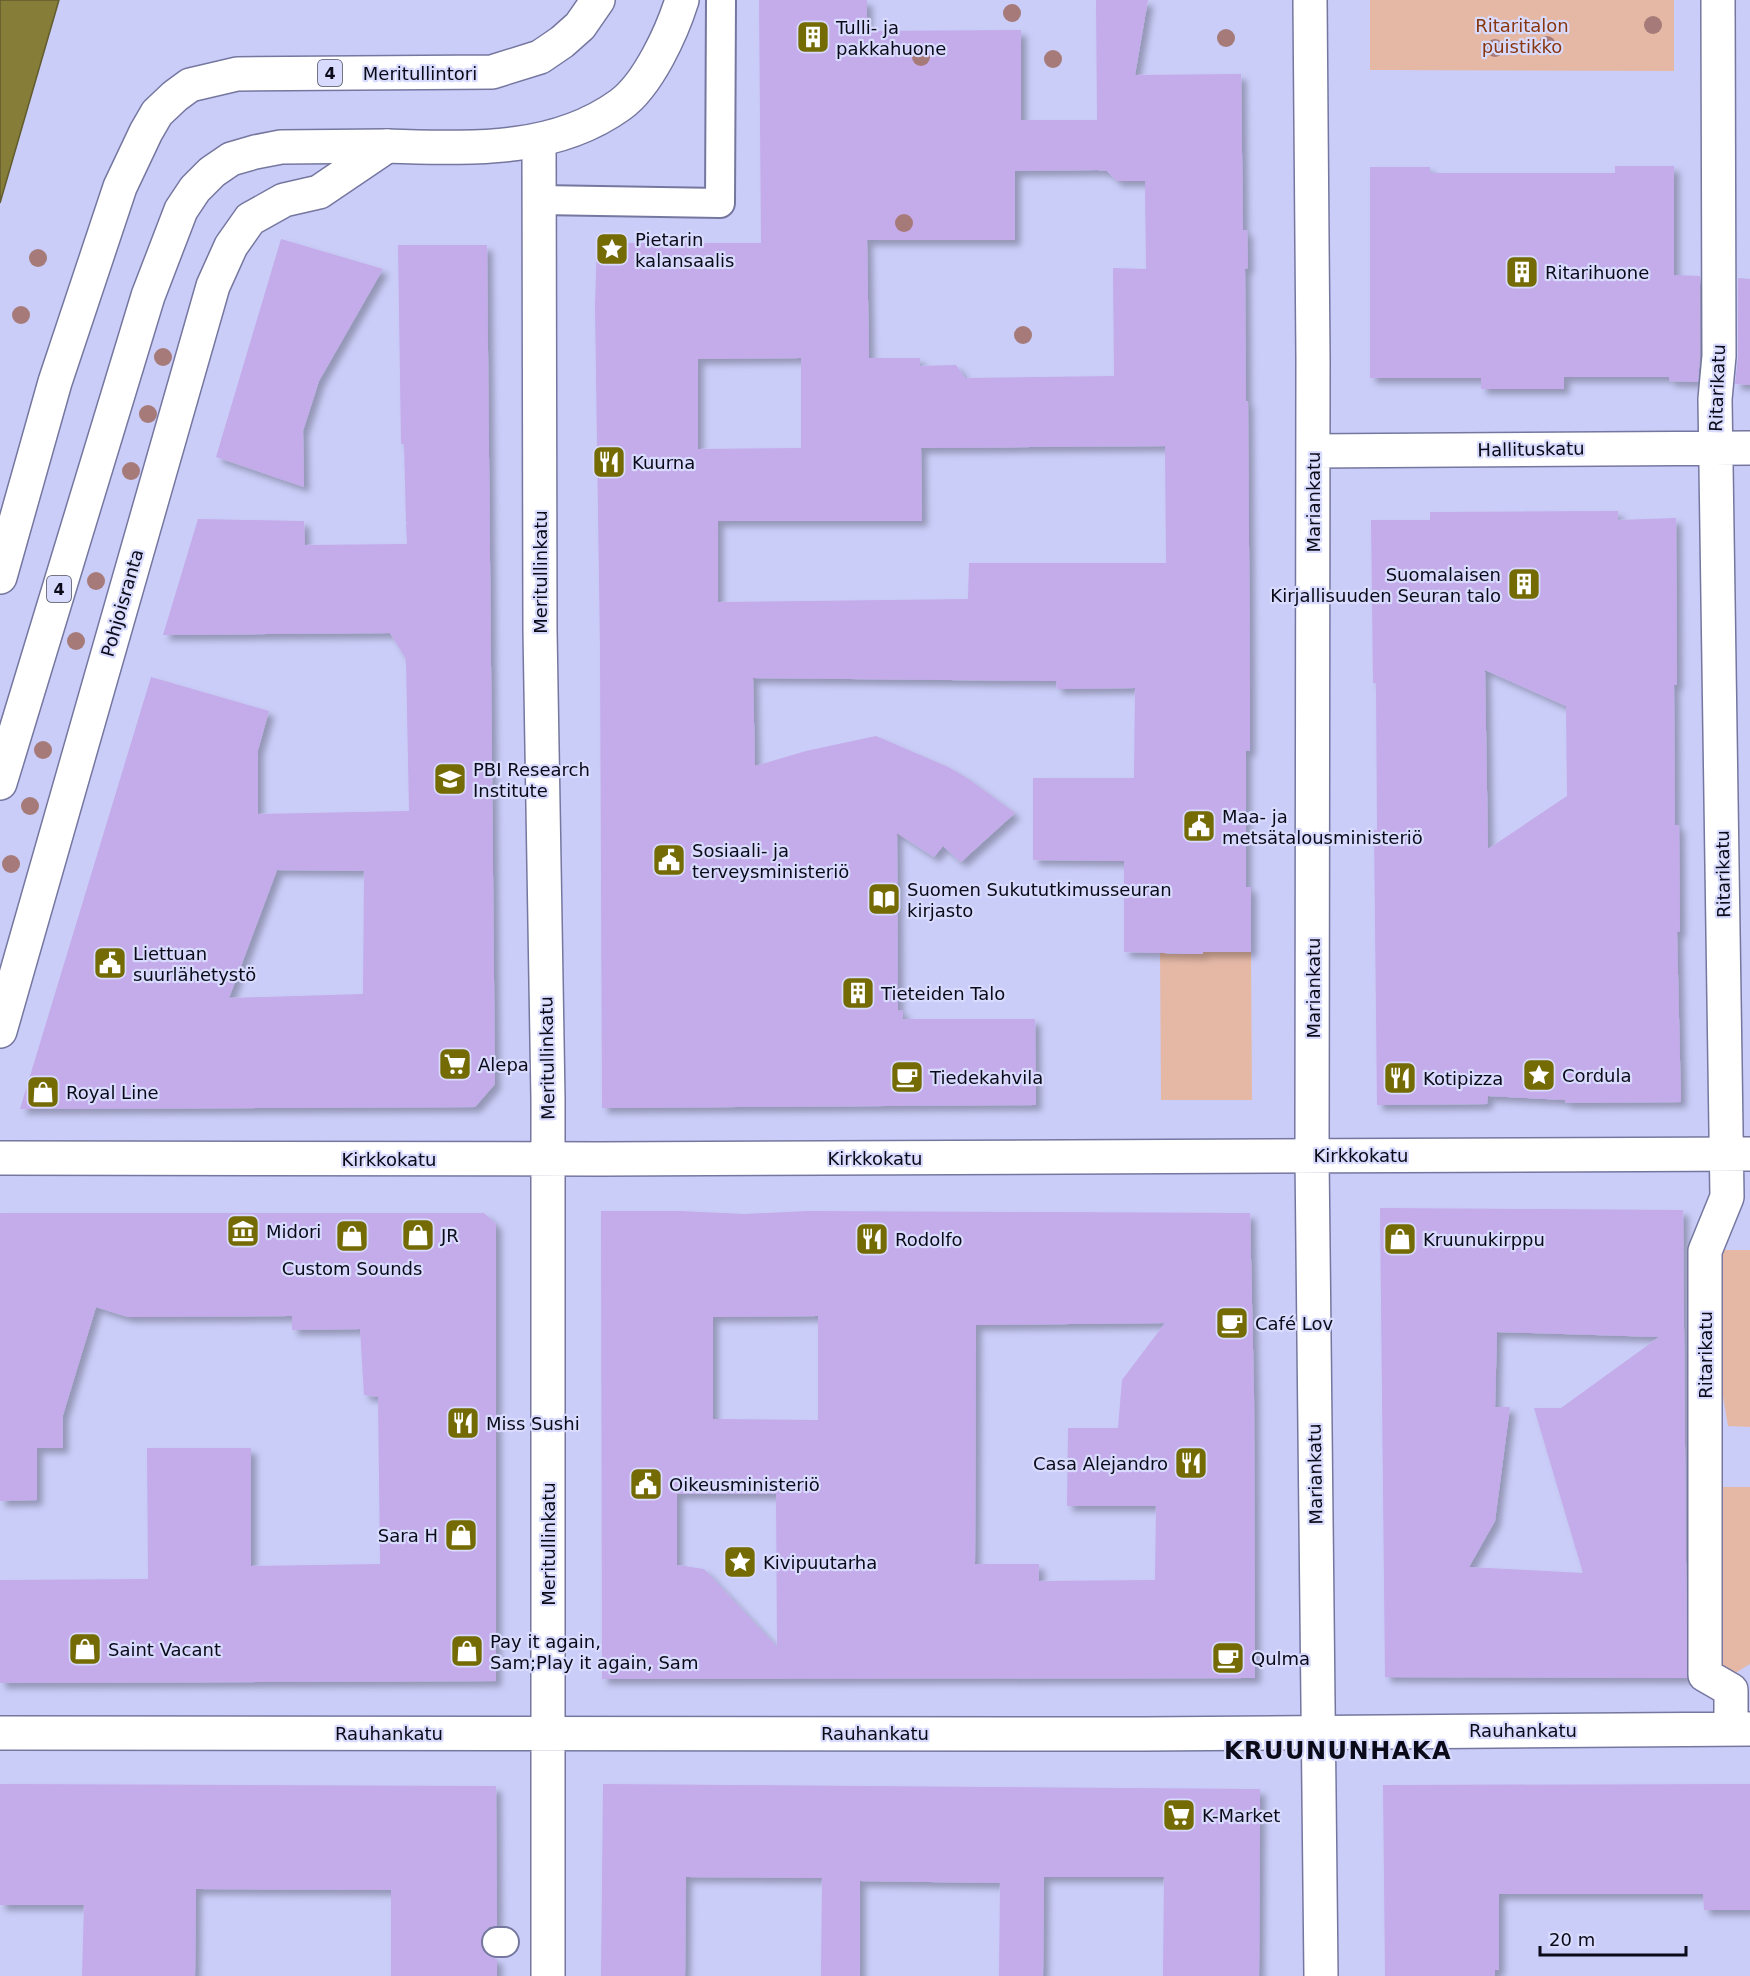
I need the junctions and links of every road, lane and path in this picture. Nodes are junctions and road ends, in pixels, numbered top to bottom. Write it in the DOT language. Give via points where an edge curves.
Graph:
graph roads {
  1 [pos="598,0"];
  2 [pos="682,0"];
  3 [pos="721,0"];
  4 [pos="1310,0"];
  5 [pos="1718,0"];
  6 [pos="539,141"];
  7 [pos="387,147"];
  8 [pos="540,200"];
  9 [pos="1716,447"];
  10 [pos="1750,448"];
  11 [pos="1313,451"];
  12 [pos="0,577"];
  13 [pos="0,783"];
  14 [pos="0,1031"];
  15 [pos="1739,1154"];
  16 [pos="1312,1156"];
  17 [pos="0,1158"];
  18 [pos="548,1159"];
  19 [pos="1740,1729"];
  20 [pos="1318,1732"];
  21 [pos="0,1733"];
  22 [pos="548,1733"];
  23 [pos="548,1976"];
  24 [pos="1321,1976"];
  1 -- 12 [label="street, Meritullintori / 4" via="580,26 540,57 492,72 237,74 190,85 158,113 111,213 55,382"];
  2 -- 6 [label="street, 4" via="673,28 642,82 621,104 580,128"];
  3 -- 8 [label="lane" via="720,203"];
  4 -- 11 [label="street, Mariankatu"];
  5 -- 9 [label="street, Ritarikatu"];
  6 -- 7 [label="street, 4" via="485,148"];
  6 -- 8 [label="street, Meritullinkatu"];
  7 -- 13 [label="street, 4" via="281,147 231,159 195,189 181,210 147,296"];
  7 -- 14 [label="street, Pohjoisranta" via="319,192 284,200 250,219 231,246 213,285"];
  8 -- 18 [label="street, Meritullinkatu" via="540,630"];
  9 -- 10 [label="street, Hallituskatu"];
  9 -- 11 [label="street, Hallituskatu"];
  9 -- 15 [label="street, Ritarikatu"];
  11 -- 16 [label="street, Mariankatu"];
  15 -- 16 [label="street, Kirkkokatu"];
  15 -- 19 [label="street, Ritarikatu" via="1705,1251 1705,1664 1706,1675 1731,1690"];
  16 -- 18 [label="street, Kirkkokatu"];
  16 -- 20 [label="street, Mariankatu"];
  17 -- 18 [label="street, Kirkkokatu"];
  18 -- 22 [label="street, Meritullinkatu"];
  19 -- 20 [label="street, Rauhankatu"];
  20 -- 22 [label="street, Rauhankatu"];
  20 -- 24 [label="street, Mariankatu"];
  21 -- 22 [label="street, Rauhankatu"];
  22 -- 23 [label="street, Meritullinkatu"];
}
